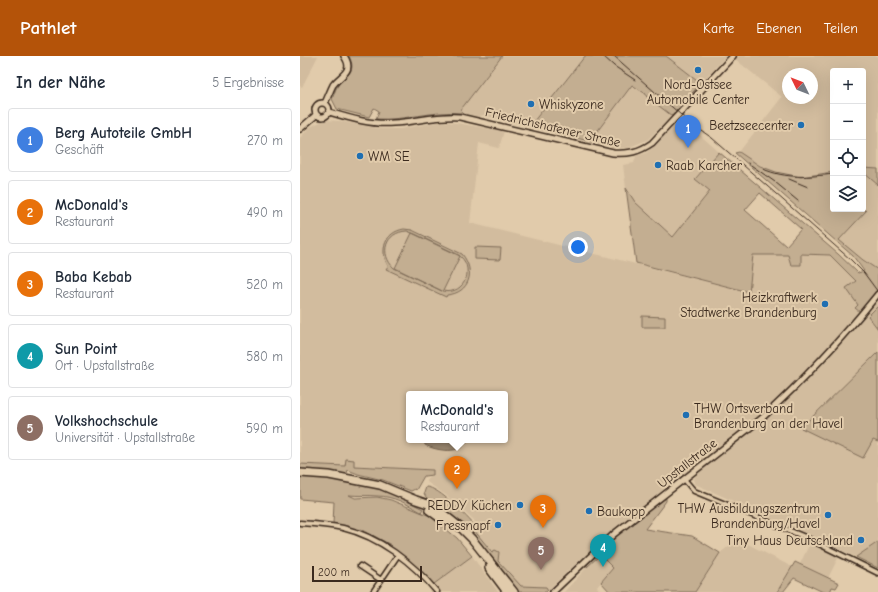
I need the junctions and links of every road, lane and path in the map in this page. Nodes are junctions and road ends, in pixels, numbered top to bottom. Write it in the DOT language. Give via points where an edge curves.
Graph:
graph roads {
  1 [pos="344,56"];
  2 [pos="733,56"];
  3 [pos="325,103"];
  4 [pos="329,112"];
  5 [pos="316,115"];
  6 [pos="300,129"];
  7 [pos="878,294"];
  8 [pos="300,474"];
  9 [pos="684,479"];
  10 [pos="416,500"];
  11 [pos="300,523"];
  12 [pos="398,555"];
  13 [pos="360,566"];
  14 [pos="878,573"];
  15 [pos="382,580"];
  16 [pos="373,592"];
  17 [pos="437,592"];
  18 [pos="507,592"];
  19 [pos="514,592"];
  20 [pos="553,592"];
  1 -- 3 [label="street" via="348,63 347,71 333,85"];
  2 -- 4 [label="street, Friedrichshafener Straße" via="652,143 638,152 613,153 460,117 446,116 383,124"];
  3 -- 4 [label="street" via="329,107"];
  3 -- 5 [label="street, Friedrichshafener Straße" via="316,106"];
  4 -- 5 [label="street, Friedrichshafener Straße" via="324,117"];
  5 -- 6 [label="street, Friedrichshafener Straße"];
  7 -- 9 [label="street, Upstallstraße" via="834,348 803,380 761,419"];
  8 -- 10 [label="main road" via="330,475 380,485"];
  9 -- 14 [label="street" via="694,491 805,538"];
  9 -- 20 [label="street, Upstallstraße" via="614,534"];
  10 -- 18 [label="main road" via="461,534"];
  10 -- 19 [label="main road" via="441,512 461,528"];
  11 -- 12 [label="street" via="333,526 356,532"];
  12 -- 15 [label="street"];
  12 -- 17 [label="street"];
  13 -- 15 [label="street"];
  15 -- 16 [label="street"];
}
